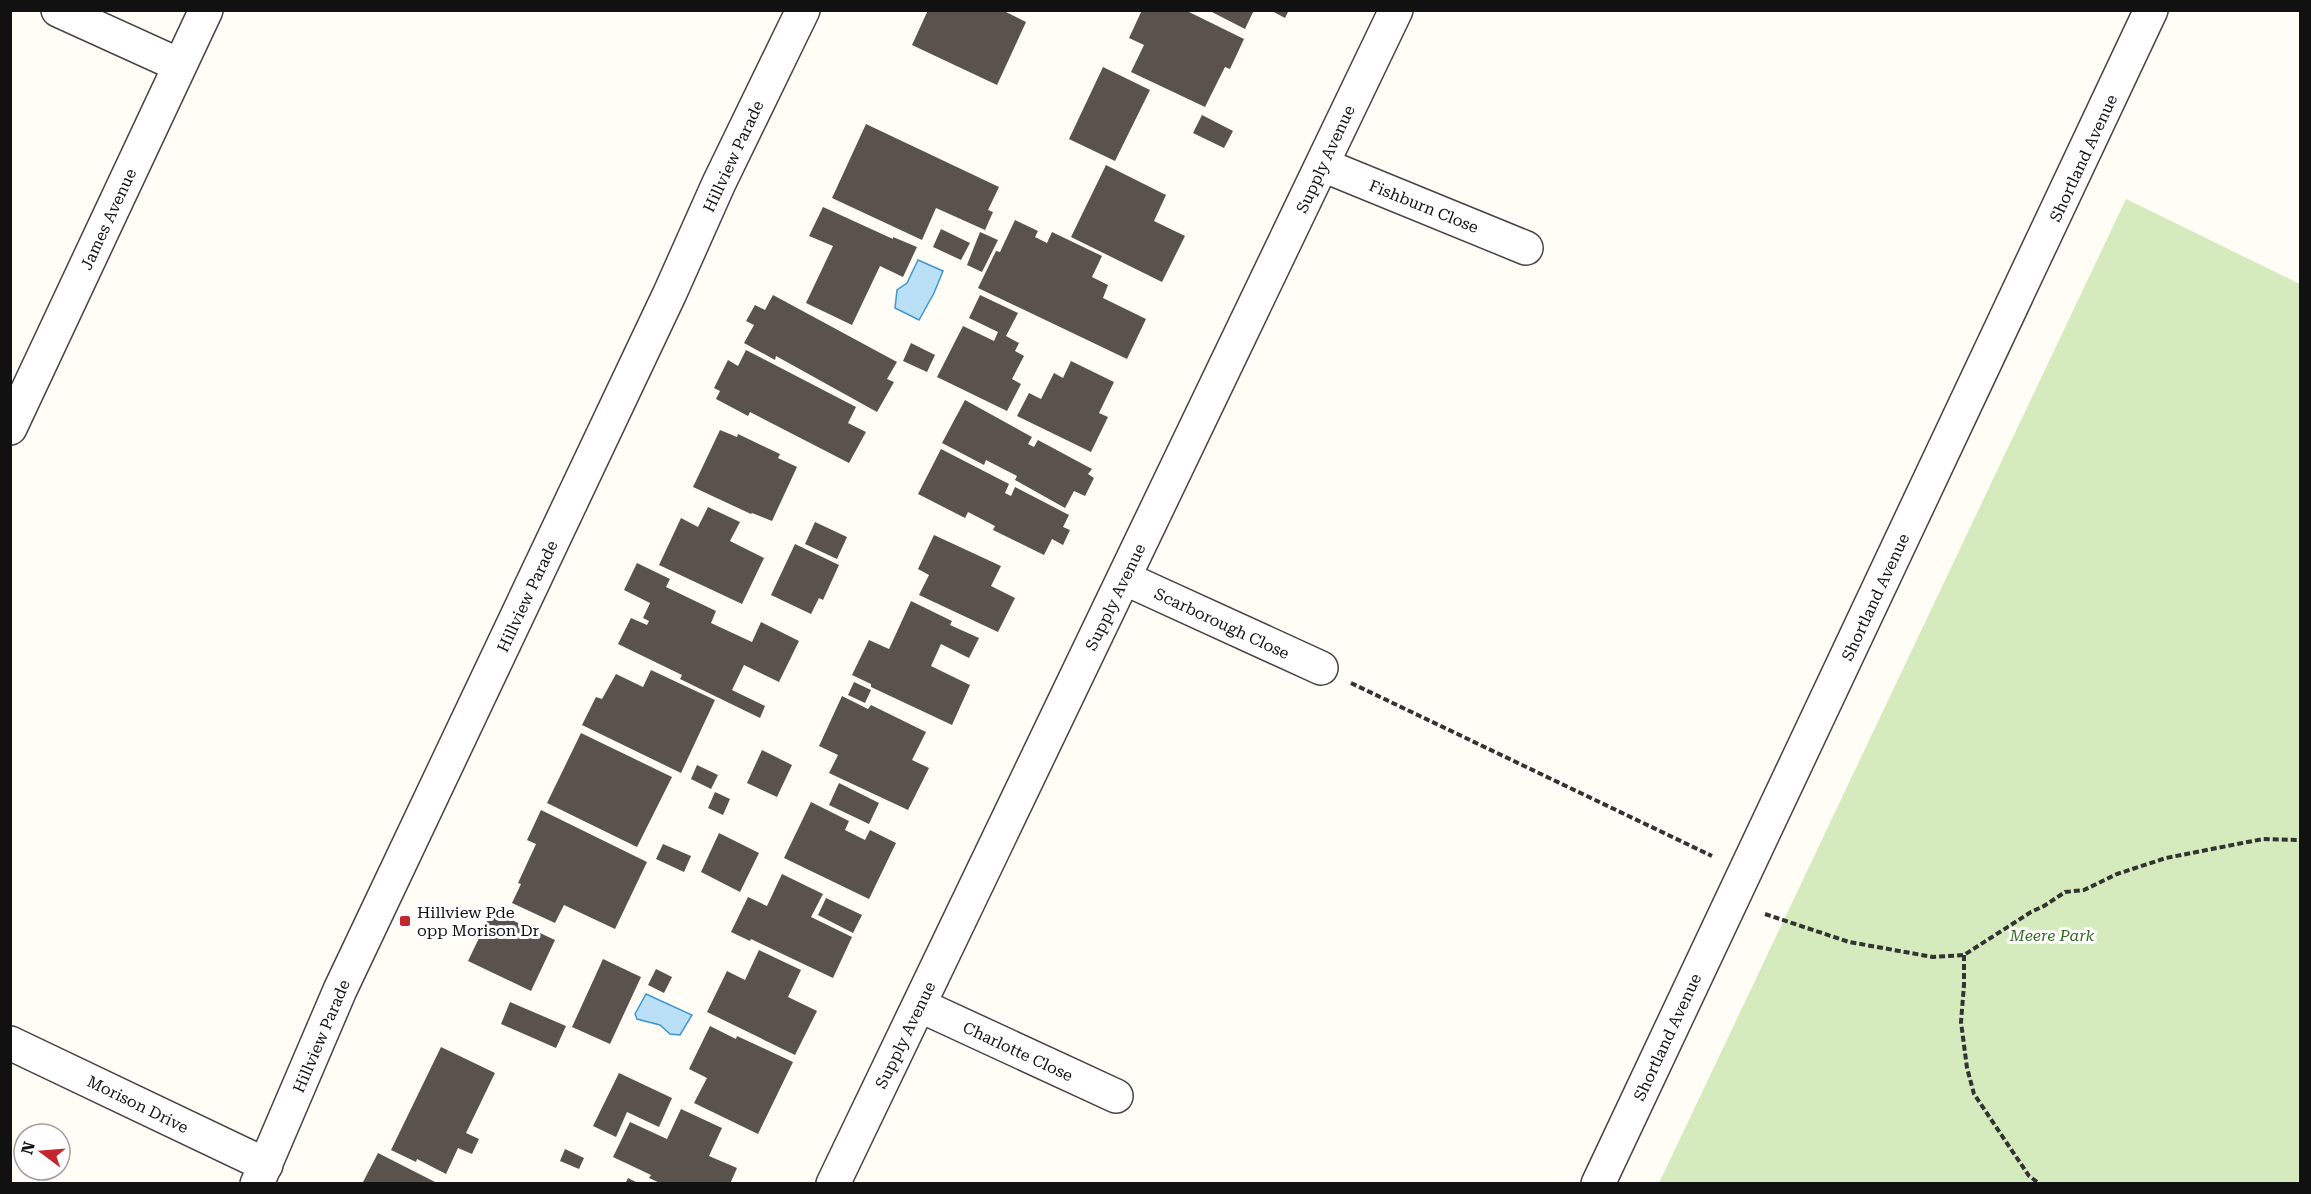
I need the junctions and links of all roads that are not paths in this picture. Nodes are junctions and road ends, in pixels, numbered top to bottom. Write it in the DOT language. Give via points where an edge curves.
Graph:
graph roads {
  1 [pos="58,10"];
  2 [pos="206,10"];
  3 [pos="802,10"];
  4 [pos="1395,10"];
  5 [pos="2151,10"];
  6 [pos="179,65"];
  7 [pos="1323,165"];
  8 [pos="1526,248"];
  9 [pos="10,428"];
  10 [pos="1124,578"];
  11 [pos="1320,668"];
  12 [pos="919,1005"];
  13 [pos="10,1043"];
  14 [pos="1116,1096"];
  15 [pos="261,1174"];
  16 [pos="833,1184"];
  17 [pos="1598,1184"];
  1 -- 6 [label="street"];
  2 -- 6 [label="street, James Avenue"];
  3 -- 15 [label="street, Hillview Parade" via="340,990"];
  4 -- 7 [label="street, Supply Avenue"];
  5 -- 17 [label="street, Shortland Avenue"];
  6 -- 9 [label="street, James Avenue"];
  7 -- 8 [label="street, Fishburn Close"];
  7 -- 10 [label="street, Supply Avenue"];
  10 -- 11 [label="street, Scarborough Close"];
  10 -- 12 [label="street, Supply Avenue"];
  12 -- 14 [label="street, Charlotte Close"];
  12 -- 16 [label="street, Supply Avenue"];
  13 -- 15 [label="street, Morison Drive"];
}
